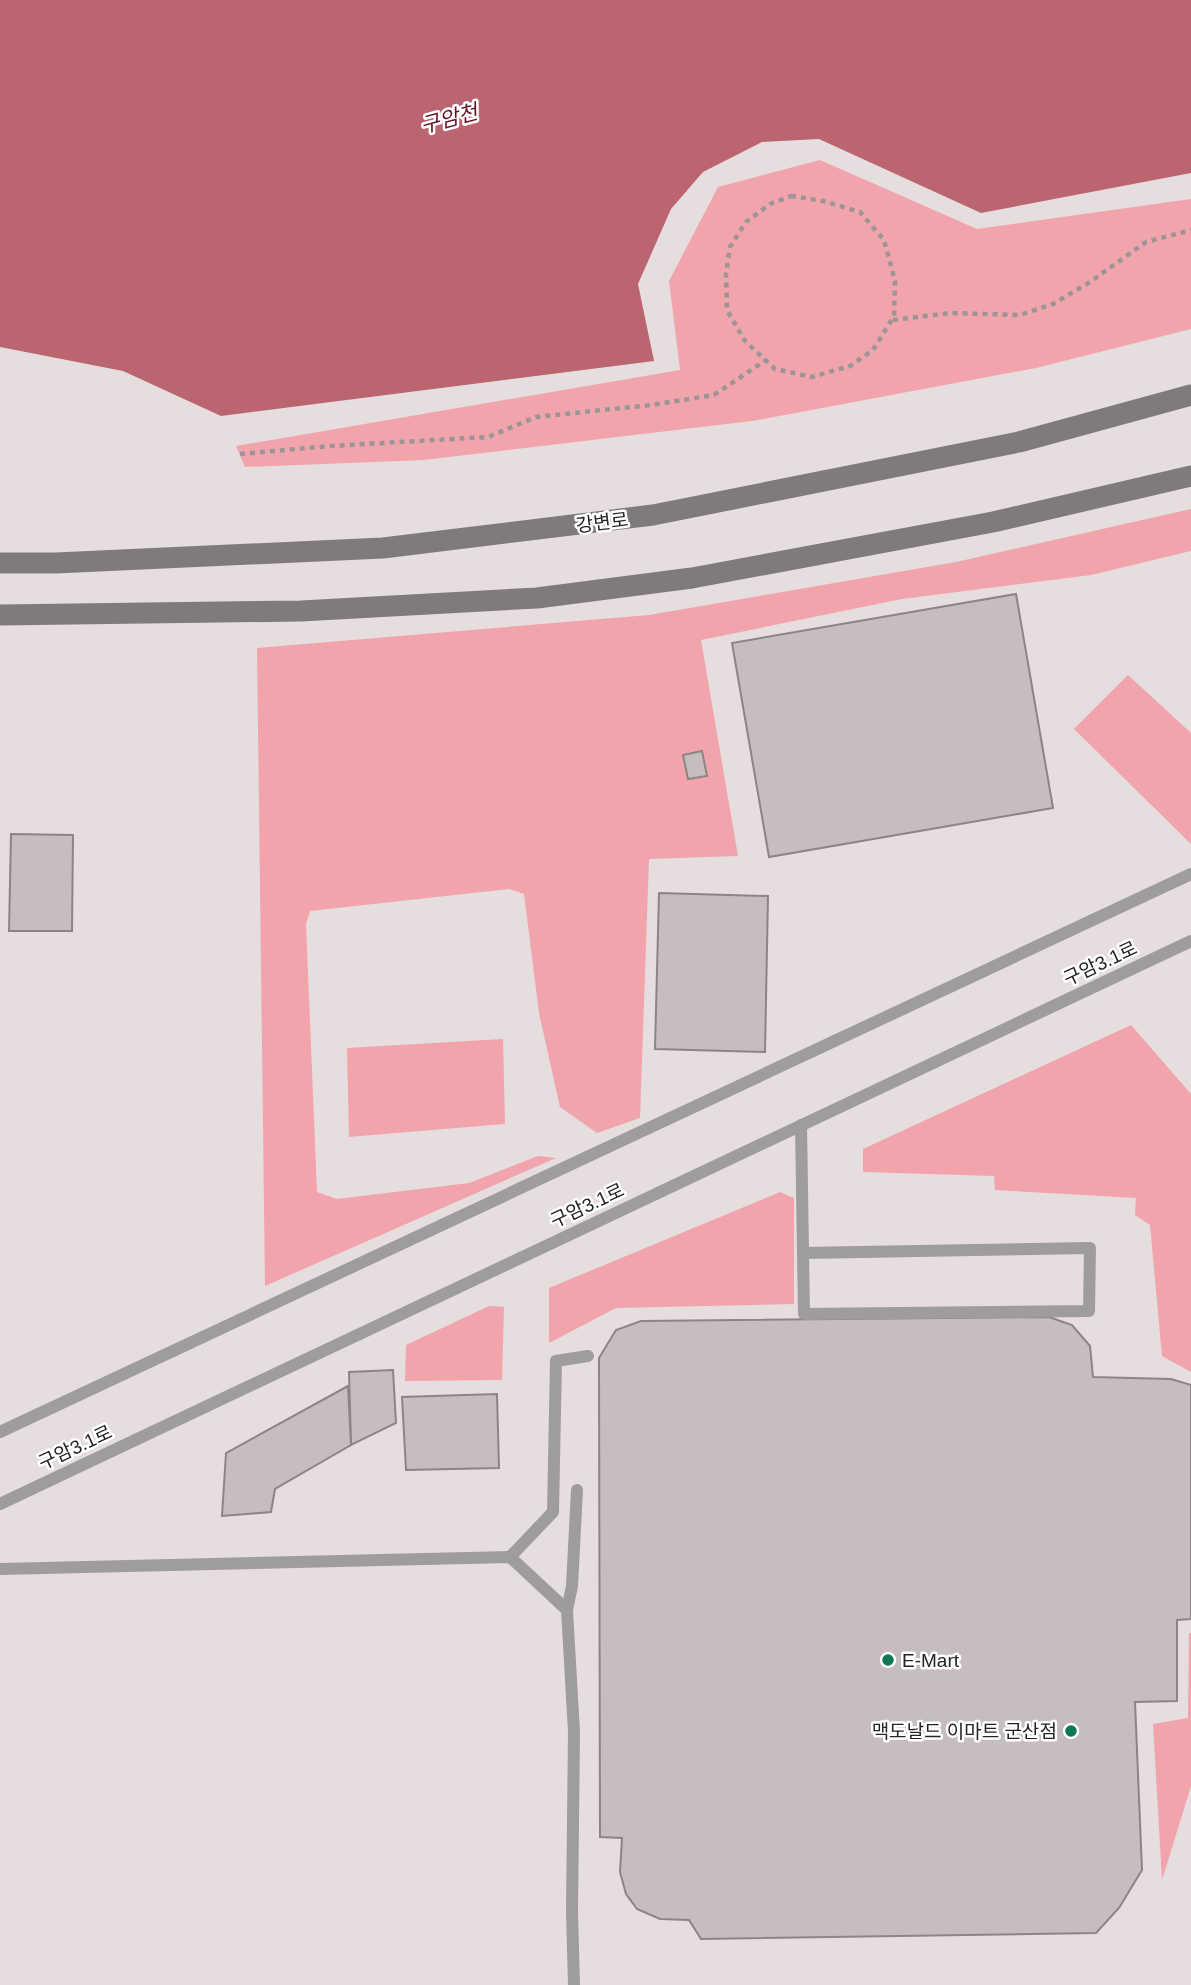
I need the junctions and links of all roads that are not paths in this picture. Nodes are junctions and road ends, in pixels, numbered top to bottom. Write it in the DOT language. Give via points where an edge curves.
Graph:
graph roads {
  1 [pos="1191,395"];
  2 [pos="1191,476"];
  3 [pos="0,563"];
  4 [pos="0,615"];
  5 [pos="1191,874"];
  6 [pos="1191,941"];
  7 [pos="801,1125"];
  8 [pos="803,1253"];
  9 [pos="588,1356"];
  10 [pos="0,1432"];
  11 [pos="577,1490"];
  12 [pos="0,1504"];
  13 [pos="510,1557"];
  14 [pos="0,1569"];
  15 [pos="567,1610"];
  16 [pos="574,1985"];
  1 -- 3 [label="street, 강변로" via="1018,442 653,515 383,548"];
  2 -- 4 [label="street" via="924,535 692,578 537,598 301,611"];
  5 -- 10 [label="lane"];
  6 -- 7 [label="lane, 구암3.1로"];
  7 -- 8 [label="lane"];
  7 -- 12 [label="lane, 구암3.1로"];
  8 -- 8 [label="lane" via="804,1314 1089,1311 1090,1248"];
  9 -- 13 [label="lane" via="556,1361 553,1512"];
  11 -- 15 [label="lane"];
  13 -- 14 [label="lane"];
  13 -- 15 [label="lane"];
  15 -- 16 [label="lane" via="573,1732"];
}
